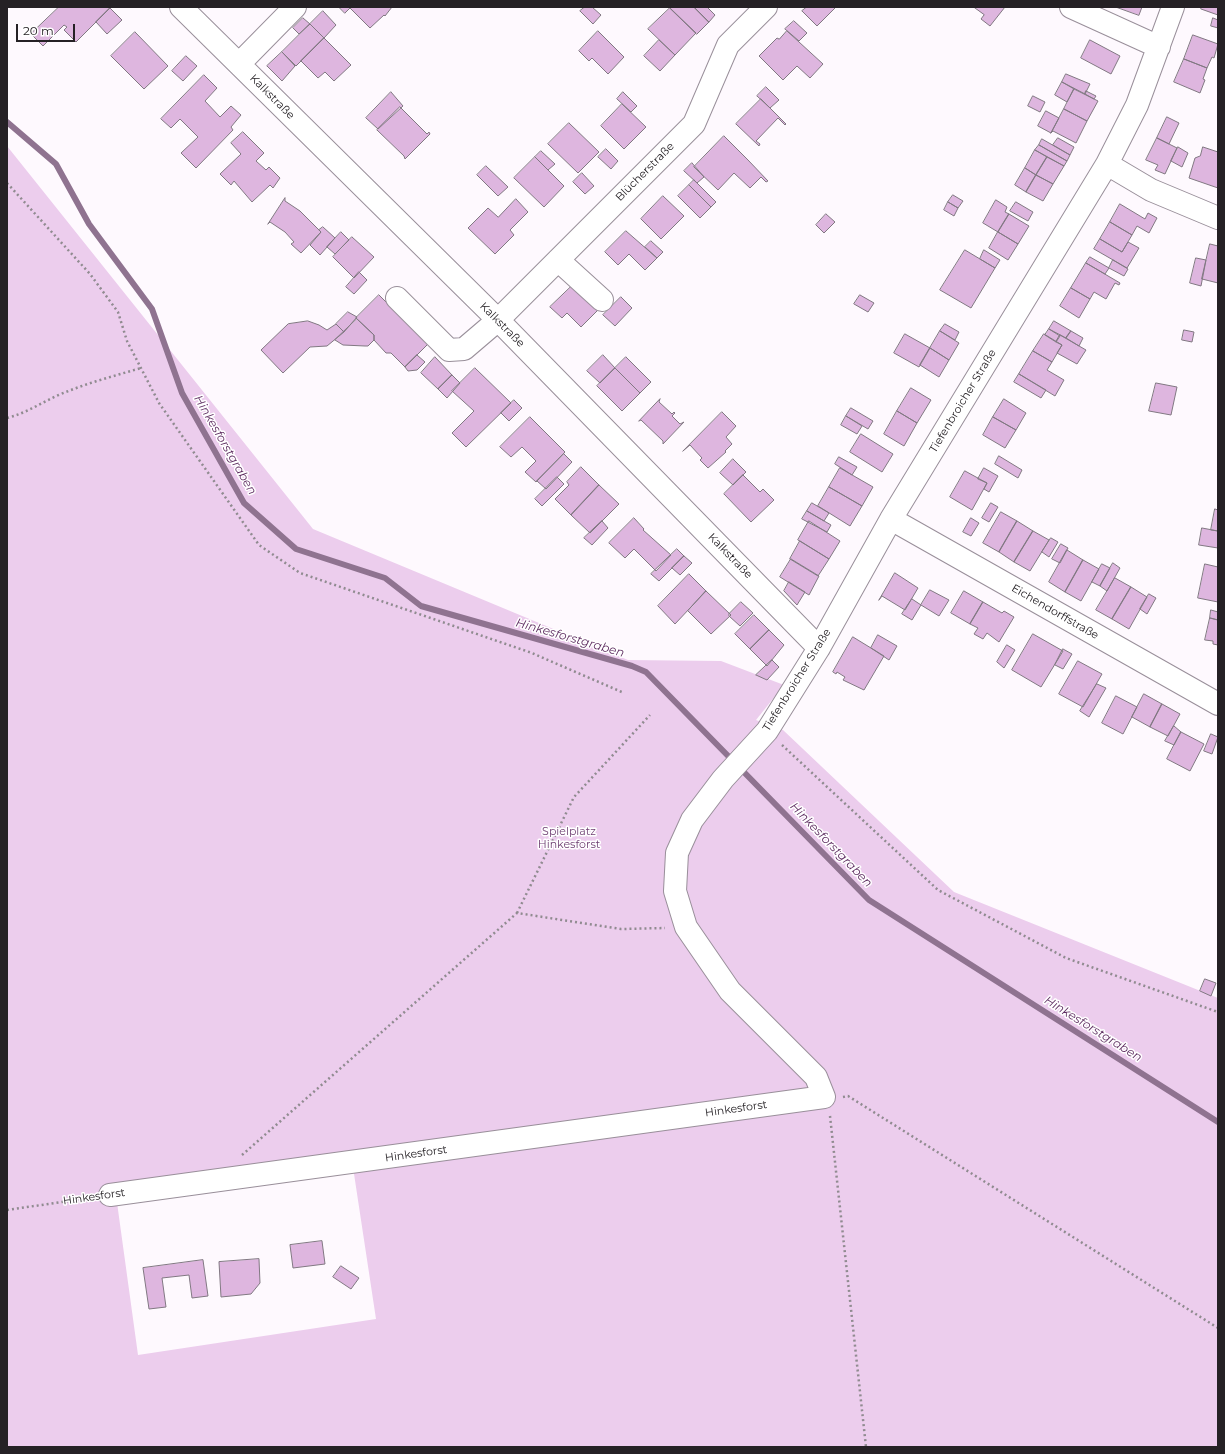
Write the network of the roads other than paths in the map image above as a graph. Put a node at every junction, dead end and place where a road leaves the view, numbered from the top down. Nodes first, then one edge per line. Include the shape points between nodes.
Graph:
1 (181, 7) edge
2 (295, 7) edge
3 (766, 7) edge
4 (1071, 7) edge
5 (1173, 7) edge
6 (1159, 47) junction
7 (238, 64) junction
8 (1107, 164) junction
9 (1218, 218) edge
10 (558, 260) junction
11 (397, 298) dead end
12 (602, 300) dead end
13 (498, 320) junction
14 (892, 519) junction
15 (819, 648) junction
16 (1218, 704) edge
17 (824, 1097) joint
18 (110, 1195) road end

1 - 7 street, Kalkstraße
2 - 7 street
3 - 10 street, Blücherstraße via 728,45 694,124
4 - 6 street
5 - 6 street, Tiefenbroicher Straße
6 - 8 street, Tiefenbroicher Straße via 1138,105
7 - 13 street, Kalkstraße
8 - 9 street via 1151,190
8 - 14 street, Tiefenbroicher Straße
10 - 12 street
10 - 13 street, Blücherstraße
11 - 13 street, Blücherstraße via 449,350 464,349
13 - 15 street, Kalkstraße
14 - 15 street, Tiefenbroicher Straße
14 - 16 street, Eichendorffstraße
15 - 17 street, Tiefenbroicher Straße via 767,731 722,779 692,820 677,854 675,891 686,927 730,991 816,1077
17 - 18 street, Hinkesforst

